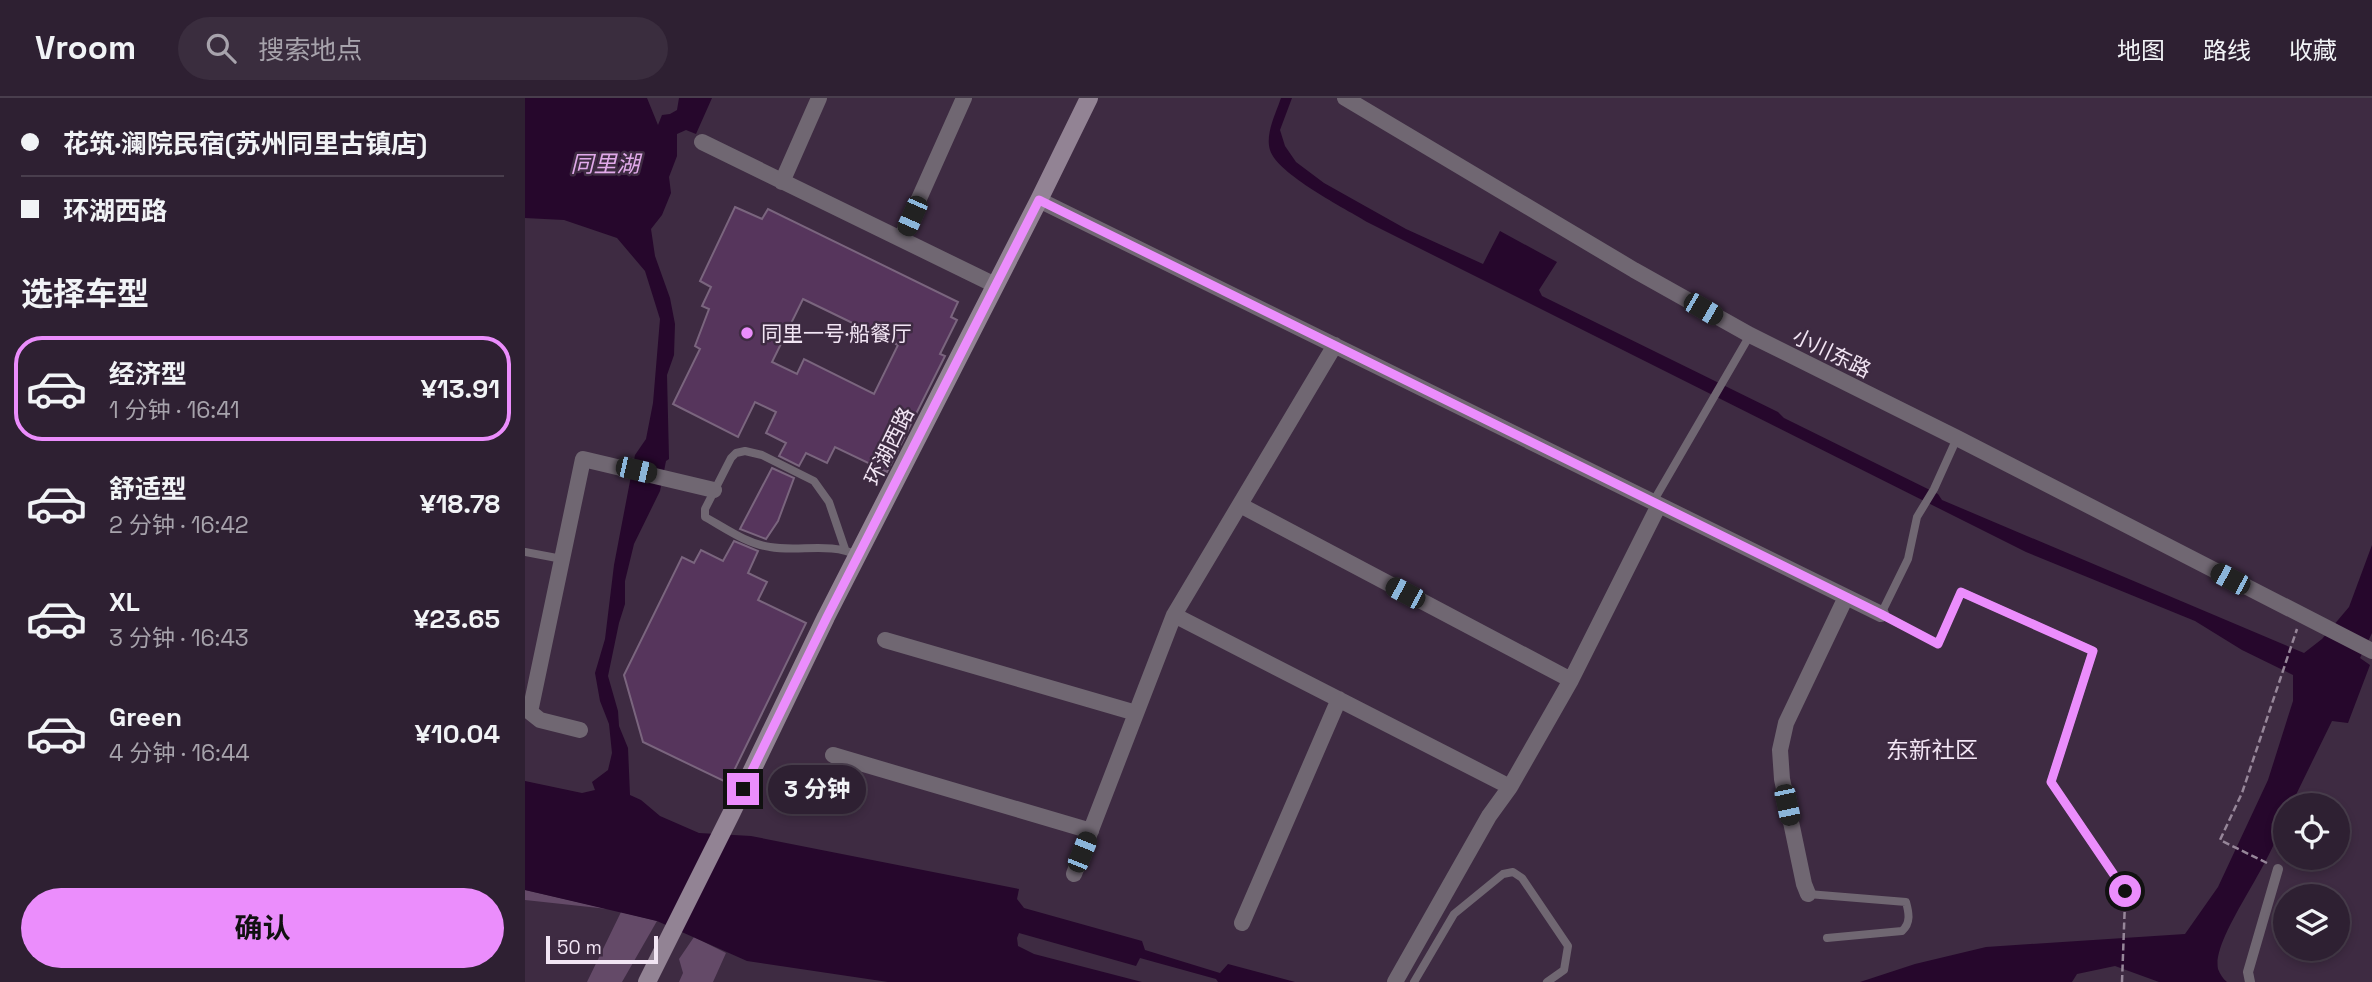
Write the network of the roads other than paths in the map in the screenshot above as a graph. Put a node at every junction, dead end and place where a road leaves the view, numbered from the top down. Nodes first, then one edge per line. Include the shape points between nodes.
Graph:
1 (819, 98) edge
2 (964, 98) edge
3 (1089, 98) edge
4 (1345, 98) edge
5 (702, 142) dead end
6 (782, 182) junction
7 (1039, 200) junction
8 (901, 239) junction
9 (995, 285) junction
10 (1750, 335) junction
11 (1335, 345) junction
12 (1957, 438) junction
13 (714, 490) junction
14 (1656, 504) junction
15 (1240, 505) junction
16 (525, 552) edge
17 (852, 553) junction
18 (562, 559) junction
19 (1846, 597) junction
20 (1881, 614) junction
21 (1174, 615) junction
22 (885, 640) dead end
23 (2371, 650) edge
24 (1571, 680) junction
25 (1339, 699) junction
26 (1136, 713) junction
27 (532, 720) edge
28 (580, 730) dead end
29 (833, 755) dead end
30 (1510, 787) junction
31 (1091, 831) junction
32 (2278, 870) edge
33 (1074, 874) dead end
34 (2125, 891) road end
35 (1808, 894) joint
36 (1439, 904) junction
37 (1454, 914) junction
38 (1242, 923) dead end
39 (1827, 938) dead end
40 (647, 982) edge
41 (1395, 982) edge
42 (1414, 982) edge
43 (1548, 982) edge
44 (2250, 982) edge

1 - 6 street
2 - 8 street
3 - 7 main road, 环湖西路
4 - 10 street, 小川东路
5 - 6 street
6 - 8 street
7 - 9 main road, 环湖西路
7 - 11 street
8 - 9 street
9 - 17 main road, 环湖西路
10 - 12 street, 小川东路
10 - 14 lane
11 - 14 street
11 - 15 street
12 - 20 lane via 1917,517 1908,559
12 - 23 street, 小川东路
13 - 17 lane via 705,517 756,545
13 - 17 lane via 736,453 762,455 814,481
13 - 18 street via 583,459
14 - 19 street
14 - 24 street
15 - 21 street
15 - 24 street
16 - 18 lane
17 - 40 main road, 环湖西路 via 808,654
18 - 27 street
19 - 20 street
19 - 35 street via 1786,723 1780,750 1782,779
20 - 34 lane via 1938,644 1961,592 2093,651 2051,782
21 - 25 street
21 - 26 street
22 - 26 street
24 - 30 street
25 - 30 street
25 - 38 street
26 - 31 street
27 - 28 street
29 - 31 street
30 - 36 street
31 - 33 street
32 - 44 street via 2248,972
35 - 39 lane via 1906,902 1909,914 1902,931
36 - 37 lane
36 - 41 street
37 - 42 lane
37 - 43 lane via 1503,874 1513,872 1522,878 1569,946 1564,970

